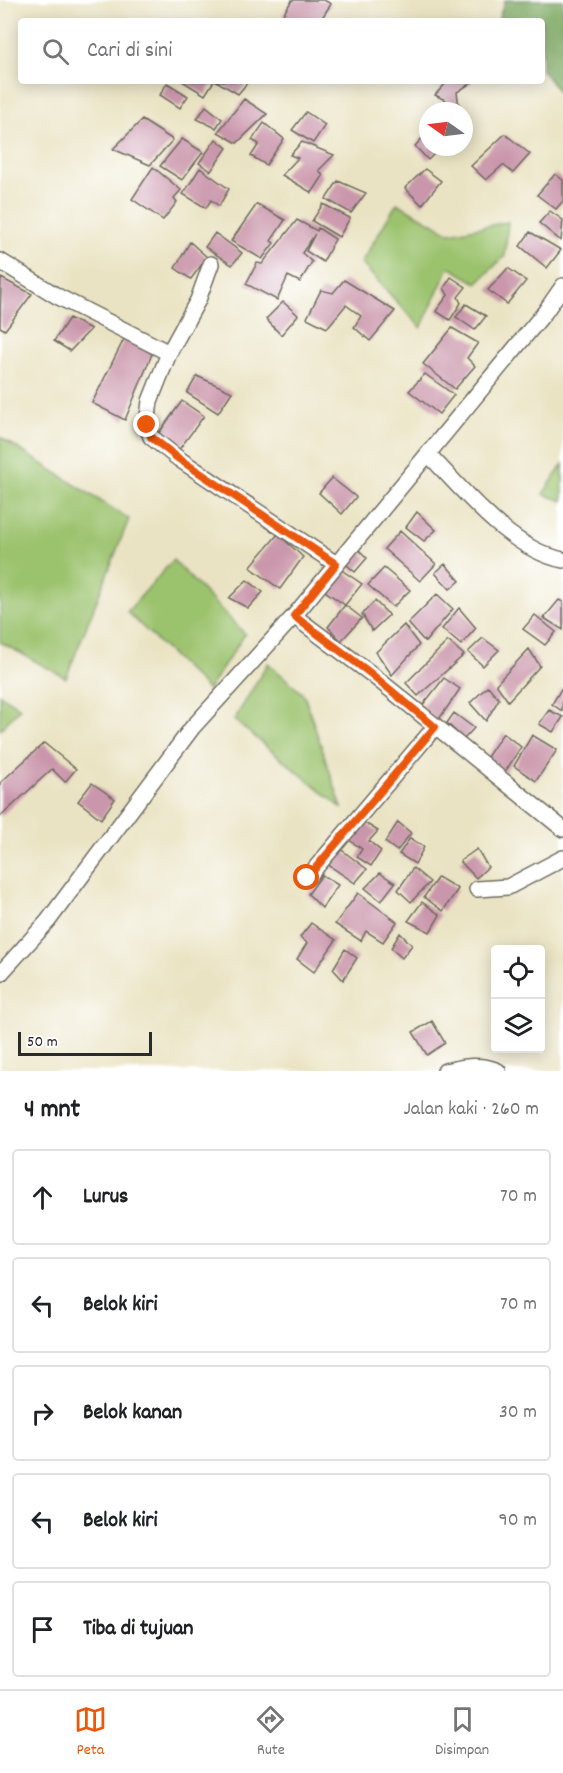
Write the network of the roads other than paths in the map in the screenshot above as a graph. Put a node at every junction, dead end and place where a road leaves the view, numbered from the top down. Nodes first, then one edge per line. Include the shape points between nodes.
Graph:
1 (0, 261) edge
2 (211, 264) dead end
3 (563, 286) edge
4 (169, 353) junction
5 (429, 455) junction
6 (563, 560) edge
7 (336, 564) junction
8 (294, 616) junction
9 (435, 727) junction
10 (563, 829) edge
11 (563, 858) edge
12 (307, 878) dead end
13 (477, 890) dead end
14 (0, 974) edge
15 (445, 1071) edge
16 (498, 1071) edge

1 - 4 street via 57,296
2 - 4 street via 198,300
3 - 5 street
4 - 7 street via 150,401 147,425 151,437
5 - 6 street via 525,546
5 - 7 street
7 - 8 street
8 - 9 street
8 - 14 street via 192,728 48,921
9 - 10 street
9 - 12 street
11 - 13 street via 508,887
15 - 16 street via 472,1065

